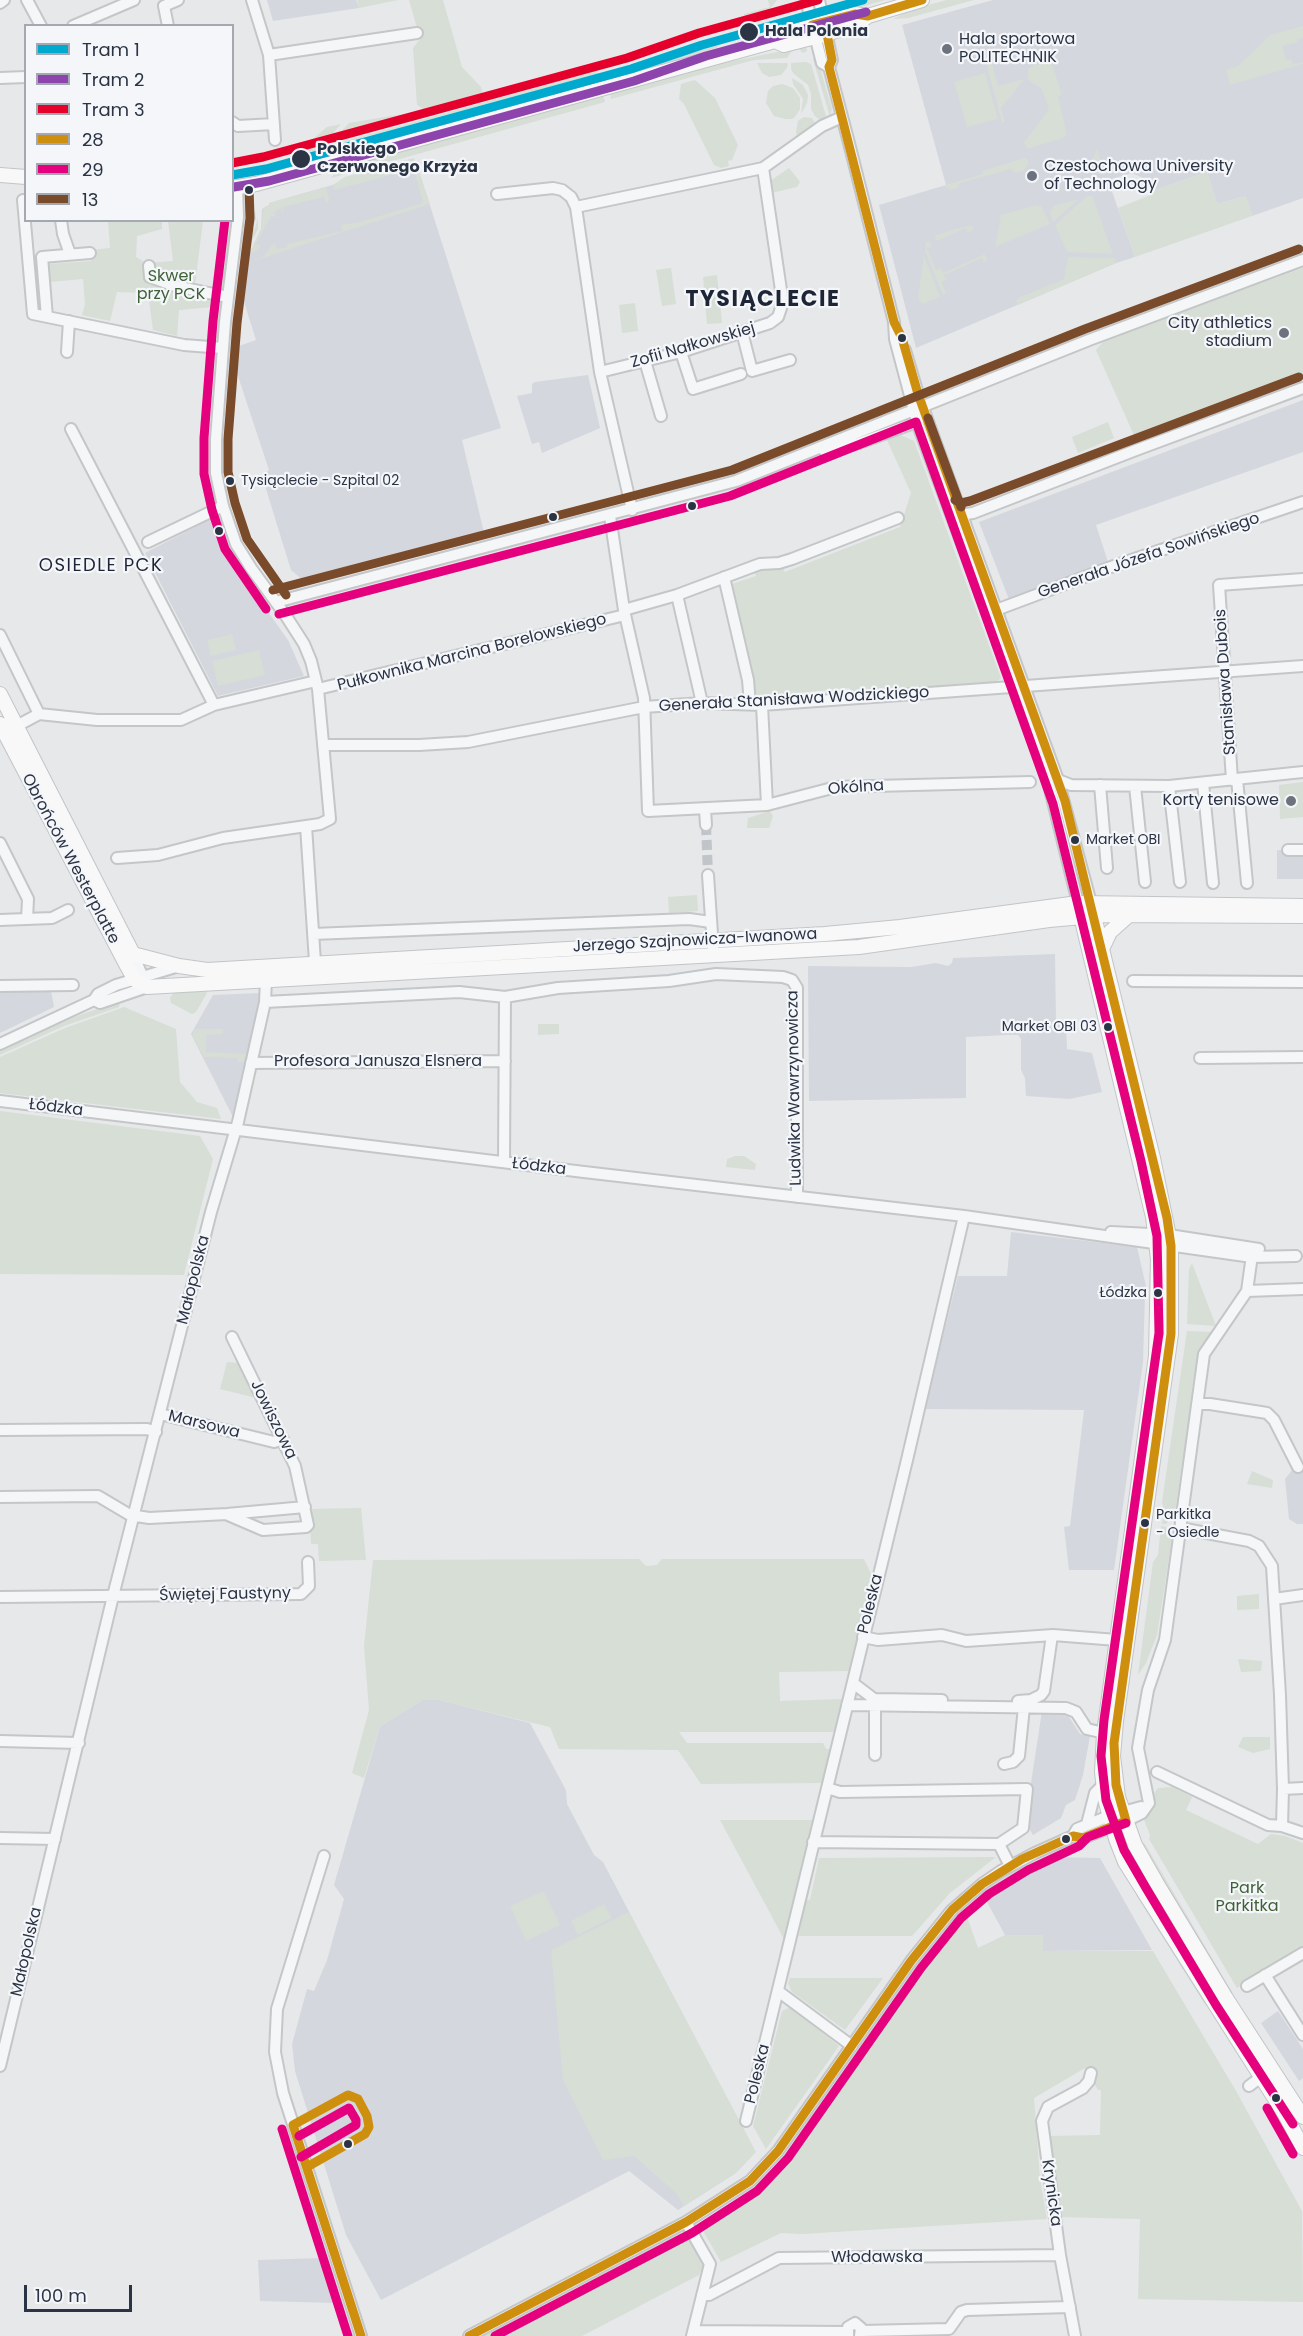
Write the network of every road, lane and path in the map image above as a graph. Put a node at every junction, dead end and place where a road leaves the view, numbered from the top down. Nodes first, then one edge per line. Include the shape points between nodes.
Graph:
1 (4, 0) edge
2 (27, 0) edge
3 (134, 0) edge
4 (178, 0) edge
5 (252, 0) edge
6 (806, 0) edge
7 (819, 0) edge
8 (922, 0) edge
9 (0, 3) edge
10 (40, 24) edge
11 (78, 24) edge
12 (168, 24) edge
13 (820, 29) junction
14 (417, 33) dead end
15 (269, 55) junction
16 (24, 77) edge
17 (0, 78) edge
18 (842, 117) junction
19 (234, 123) edge
20 (274, 124) junction
21 (275, 140) dead end
22 (763, 168) junction
23 (0, 175) edge
24 (24, 177) edge
25 (235, 188) edge
26 (497, 194) dead end
27 (23, 200) dead end
28 (576, 207) junction
29 (24, 211) edge
30 (25, 222) edge
31 (61, 222) edge
32 (90, 254) dead end
33 (70, 255) junction
34 (1303, 260) edge
35 (149, 266) dead end
36 (228, 297) junction
37 (47, 317) junction
38 (69, 321) junction
39 (742, 333) junction
40 (224, 348) junction
41 (67, 352) dead end
42 (681, 352) junction
43 (790, 360) dead end
44 (645, 361) junction
45 (600, 372) junction
46 (741, 374) dead end
47 (1303, 388) edge
48 (918, 408) junction
49 (661, 416) dead end
50 (917, 422) junction
51 (71, 429) dead end
52 (799, 457) junction
53 (1303, 502) edge
54 (223, 506) junction
55 (632, 510) junction
56 (950, 511) junction
57 (964, 515) junction
58 (610, 516) junction
59 (898, 518) dead end
60 (148, 542) dead end
61 (724, 577) junction
62 (1303, 579) edge
63 (677, 595) junction
64 (276, 602) junction
65 (996, 610) junction
66 (625, 613) junction
67 (0, 635) edge
68 (1303, 666) edge
69 (1225, 672) junction
70 (317, 685) junction
71 (1019, 686) junction
72 (0, 694) edge
73 (702, 703) junction
74 (750, 704) junction
75 (214, 705) junction
76 (762, 705) junction
77 (644, 707) junction
78 (39, 714) junction
79 (5, 729) edge
80 (323, 745) junction
81 (1045, 769) junction
82 (1303, 772) edge
83 (1234, 779) junction
84 (1030, 782) junction
85 (1203, 783) junction
86 (1054, 784) junction
87 (1071, 785) junction
88 (1100, 785) junction
89 (1135, 786) junction
90 (1169, 786) junction
91 (1063, 796) junction
92 (766, 805) junction
93 (705, 809) junction
94 (706, 825) tunnel mouth
95 (306, 826) junction
96 (0, 843) edge
97 (1288, 850) dead end
98 (1303, 850) edge
99 (117, 858) dead end
100 (1107, 868) dead end
101 (708, 875) tunnel mouth
102 (1145, 882) dead end
103 (1180, 882) dead end
104 (1213, 883) dead end
105 (1247, 883) dead end
106 (1303, 906) edge
107 (68, 910) dead end
108 (1086, 910) junction
109 (1128, 916) junction
110 (1303, 916) edge
111 (27, 919) junction
112 (0, 920) edge
113 (711, 922) junction
114 (313, 934) junction
115 (713, 947) junction
116 (1102, 949) junction
117 (133, 954) junction
118 (315, 962) junction
119 (179, 966) junction
120 (266, 979) junction
121 (792, 980) joint
122 (142, 981) junction
123 (1133, 981) dead end
124 (1303, 982) edge
125 (73, 985) dead end
126 (0, 986) edge
127 (505, 997) junction
128 (266, 1002) junction
129 (0, 1044) edge
130 (1303, 1057) edge
131 (1200, 1058) dead end
132 (505, 1061) junction
133 (250, 1063) junction
134 (0, 1101) edge
135 (236, 1129) junction
136 (504, 1162) junction
137 (797, 1197) junction
138 (964, 1216) junction
139 (1163, 1240) junction
140 (1253, 1252) junction
141 (1300, 1257) edge
142 (1303, 1289) edge
143 (1247, 1291) junction
144 (232, 1337) dead end
145 (1197, 1404) junction
146 (160, 1414) junction
147 (0, 1430) edge
148 (156, 1432) junction
149 (283, 1439) junction
150 (1298, 1467) dead end
151 (0, 1497) edge
152 (305, 1507) junction
153 (227, 1514) junction
154 (135, 1517) junction
155 (1180, 1528) junction
156 (308, 1562) dead end
157 (1303, 1594) edge
158 (113, 1596) junction
159 (0, 1597) edge
160 (1275, 1599) junction
161 (1052, 1635) junction
162 (863, 1637) junction
163 (1117, 1640) junction
164 (853, 1683) junction
165 (847, 1705) junction
166 (875, 1707) junction
167 (1024, 1707) junction
168 (1104, 1733) junction
169 (0, 1741) edge
170 (79, 1743) junction
171 (875, 1755) dead end
172 (1005, 1764) dead end
173 (1157, 1772) dead end
174 (1103, 1785) junction
175 (827, 1788) junction
176 (1303, 1788) edge
177 (1283, 1789) junction
178 (1117, 1819) junction
179 (1087, 1824) junction
180 (1282, 1826) junction
181 (1303, 1833) edge
182 (1073, 1836) junction
183 (0, 1838) edge
184 (55, 1839) junction
185 (813, 1842) junction
186 (999, 1844) junction
187 (324, 1856) dead end
188 (1010, 1866) junction
189 (1303, 1953) edge
190 (1265, 1975) junction
191 (1247, 1986) dead end
192 (778, 1991) junction
193 (1303, 2035) edge
194 (852, 2046) junction
195 (0, 2066) edge
196 (1090, 2073) dead end
197 (1261, 2077) junction
198 (1249, 2086) dead end
199 (1303, 2117) edge
200 (746, 2121) dead end
201 (1303, 2148) edge
202 (686, 2222) junction
203 (1060, 2255) junction
204 (702, 2295) junction
205 (1070, 2307) junction
206 (693, 2333) edge
207 (861, 2333) edge
208 (847, 2334) edge
209 (361, 2336) edge
210 (469, 2336) edge
211 (1075, 2336) edge

1 - 9 street
2 - 10 street
3 - 11 street
4 - 12 street via 164,6
5 - 15 street
6 - 13 street
7 - 13 street
8 - 13 main road via 868,16 859,23
13 - 18 street via 822,63 829,67
13 - 25 main road via 784,45 775,41
14 - 15 street
15 - 20 street
16 - 17 street
18 - 22 street via 822,126
18 - 48 street
19 - 20 street
20 - 21 street
22 - 28 street
22 - 39 street, Zofii Nałkowskiej via 782,301 778,317
23 - 24 main road
25 - 36 street via 238,217
26 - 28 street via 553,188 571,197
27 - 29 street
28 - 45 street
30 - 37 street via 33,314
31 - 33 street
32 - 33 street
33 - 37 street via 42,257
34 - 48 street
35 - 36 street via 150,277
36 - 40 street
37 - 38 street
38 - 40 street via 184,345
38 - 41 street
39 - 42 street, Zofii Nałkowskiej
39 - 43 street via 752,371
40 - 54 street via 216,439 216,473
42 - 44 street, Zofii Nałkowskiej
42 - 46 street via 693,389
44 - 45 street, Zofii Nałkowskiej
44 - 49 street
45 - 55 street
47 - 57 street
48 - 50 street via 921,416
48 - 52 street
48 - 57 street
50 - 52 street via 859,443
50 - 56 street
51 - 75 street
52 - 55 street via 736,481
53 - 65 street, Generała Józefa Sowińskiego
54 - 60 street
54 - 64 street via 236,544
55 - 58 street
56 - 57 street
56 - 71 street
57 - 65 street
58 - 64 street
58 - 66 street
59 - 61 street, Pułkownika Marcina Borelowskiego via 792,559 760,564
61 - 63 street, Pułkownika Marcina Borelowskiego
61 - 74 street
62 - 69 street, Stanisława Dubois via 1219,585
63 - 66 street, Pułkownika Marcina Borelowskiego
63 - 73 street
64 - 70 street via 304,644
65 - 71 street
66 - 70 street, Pułkownika Marcina Borelowskiego
66 - 77 street
67 - 78 street
68 - 69 street, Generała Stanisława Wodzickiego
69 - 71 street, Generała Stanisława Wodzickiego
69 - 83 street, Stanisława Dubois
70 - 75 street
70 - 80 street
71 - 76 street, Generała Stanisława Wodzickiego
71 - 81 street
71 - 86 street
72 - 79 main road, Obrońców Westerplatte
73 - 74 street, Generała Stanisława Wodzickiego
73 - 77 street, Generała Stanisława Wodzickiego
74 - 76 street, Generała Stanisława Wodzickiego
75 - 78 street via 181,720 96,720
76 - 92 street
77 - 80 street, Generała Stanisława Wodzickiego via 468,742
77 - 93 street, Okólna via 648,811
78 - 79 street
79 - 117 main road, Obrońców Westerplatte
79 - 122 main road, Obrońców Westerplatte via 53,829
80 - 95 street via 330,819
81 - 84 street
81 - 86 street
82 - 83 street, Okólna
83 - 85 street, Okólna
83 - 105 street, Stanisława Dubois
84 - 86 street, Okólna
84 - 92 street, Okólna via 836,787
85 - 90 street, Okólna
85 - 104 street
86 - 87 street, Okólna
86 - 91 street
86 - 108 street
87 - 88 street, Okólna
87 - 91 street
88 - 89 street, Okólna
88 - 100 street
89 - 90 street, Okólna
89 - 102 street
90 - 103 street
91 - 108 street
92 - 93 street, Okólna
93 - 94 street
95 - 99 street via 223,838 158,855
95 - 114 street
96 - 111 street via 28,899
97 - 98 street
101 - 113 street
106 - 108 main road, Jerzego Szajnowicza-Iwanowa
107 - 111 street via 52,918
108 - 109 main road, Jerzego Szajnowicza-Iwanowa
108 - 115 main road, Jerzego Szajnowicza-Iwanowa via 859,947
108 - 116 main road
108 - 139 main road
109 - 110 main road, Jerzego Szajnowicza-Iwanowa
109 - 116 main road via 1110,932
111 - 112 street
113 - 114 street via 689,919
113 - 115 street
114 - 118 street
115 - 118 main road, Jerzego Szajnowicza-Iwanowa
115 - 120 main road, Jerzego Szajnowicza-Iwanowa
116 - 139 main road via 1153,1158
117 - 119 main road, Obrońców Westerplatte
117 - 122 street, Obrońców Westerplatte
118 - 119 main road, Jerzego Szajnowicza-Iwanowa via 207,970
119 - 122 street, Jerzego Szajnowicza-Iwanowa
120 - 122 main road, Jerzego Szajnowicza-Iwanowa via 175,984
120 - 128 street, Małopolska
121 - 127 street, Jerzego Szajnowicza-Iwanowa via 716,974 558,988
121 - 137 street, Ludwika Wawrzynowicza via 797,988
122 - 129 street, Jerzego Szajnowicza-Iwanowa via 116,985 94,1000
123 - 124 street
125 - 126 street
127 - 128 street, Jerzego Szajnowicza-Iwanowa via 459,992
127 - 132 street, Profesora Janusza Elsnera
128 - 133 street, Małopolska
130 - 131 street
132 - 133 street, Profesora Janusza Elsnera
132 - 136 street, Profesora Janusza Elsnera
133 - 135 street, Małopolska
134 - 135 street, Łódzka
135 - 136 street, Łódzka
135 - 146 street, Małopolska via 210,1212
136 - 137 street, Łódzka
137 - 138 street, Łódzka
138 - 139 street, Łódzka
138 - 162 street, Poleska
139 - 140 street, Łódzka
139 - 163 main road via 1156,1356
139 - 178 main road via 1171,1334 1115,1732
140 - 141 street, Łódzka
140 - 143 street
142 - 143 street
143 - 145 street via 1204,1354
144 - 149 street, Jowiszowa
145 - 150 street via 1268,1413
145 - 155 street
146 - 148 street, Małopolska
146 - 149 street, Marsowa via 274,1442
147 - 148 street
148 - 154 street, Małopolska
149 - 152 street, Jowiszowa via 295,1466
151 - 154 street via 102,1497
152 - 153 street
152 - 153 street via 306,1527 263,1530
153 - 154 street
154 - 158 street, Małopolska
155 - 160 street via 1259,1546 1272,1566
155 - 178 street via 1165,1640 1148,1690 1138,1748 1149,1803 1144,1810 1141,1807
156 - 158 street, Świętej Faustyny via 309,1586 301,1594
157 - 160 street
158 - 159 street
158 - 170 street, Małopolska
160 - 177 street
161 - 162 street via 966,1641 942,1635 878,1640
161 - 163 street
161 - 164 street via 1044,1691 1031,1700 874,1699
162 - 164 street, Poleska
163 - 168 main road
164 - 165 street, Poleska
165 - 166 street
165 - 175 street, Poleska
166 - 167 street
166 - 171 street
167 - 168 street via 1070,1709 1087,1729
167 - 172 street via 1018,1756
168 - 174 main road
169 - 170 street
170 - 184 street, Małopolska
173 - 180 street via 1268,1825
174 - 178 main road
174 - 179 street via 1095,1793
175 - 185 street, Poleska
175 - 186 street via 840,1792 1027,1789 1023,1828
176 - 177 street
177 - 180 street
178 - 179 street
178 - 182 street via 1083,1838
178 - 197 main road via 1125,1862
178 - 199 main road
179 - 182 street
180 - 181 street
182 - 188 street
183 - 184 street
184 - 195 street, Małopolska
185 - 186 street
185 - 192 street, Poleska
186 - 188 street
187 - 209 street via 277,2009 275,2052 283,2093
188 - 194 street via 982,1884 930,1935
189 - 190 street
190 - 191 street
190 - 193 street
192 - 194 street
192 - 200 street, Poleska
194 - 202 street via 768,2162 727,2198
196 - 203 street, Krynicka via 1083,2088 1048,2107 1042,2121
197 - 198 street
197 - 201 main road
202 - 204 street via 710,2264
202 - 210 street
203 - 204 street, Włodawska via 779,2258 709,2295
203 - 205 street, Krynicka
204 - 206 street
205 - 207 street via 967,2310 961,2312 949,2330
205 - 211 street, Krynicka
206 - 208 street
207 - 208 street via 858,2324 852,2324

